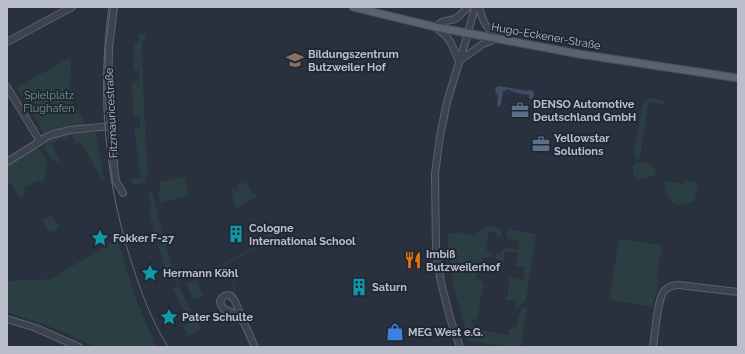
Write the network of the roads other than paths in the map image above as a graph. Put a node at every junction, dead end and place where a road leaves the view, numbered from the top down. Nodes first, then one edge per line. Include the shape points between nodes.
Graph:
1 (72, 7) edge
2 (114, 7) edge
3 (353, 7) edge
4 (468, 7) edge
5 (475, 7) edge
6 (479, 7) edge
7 (434, 27) junction
8 (468, 33) junction
9 (497, 38) junction
10 (8, 43) edge
11 (459, 61) junction
12 (738, 78) edge
13 (7, 87) edge
14 (111, 126) junction
15 (39, 142) junction
16 (7, 162) edge
17 (123, 193) dead end
18 (738, 292) edge
19 (7, 319) edge
20 (244, 323) junction
21 (79, 347) edge
22 (255, 347) edge
23 (460, 347) edge
24 (653, 347) edge

1 - 10 street
2 - 14 street, Fitzmauricestraße via 108,73
3 - 7 main road, Hugo-Eckener-Straße
4 - 7 street via 455,19
5 - 8 street
6 - 9 street via 485,25
7 - 8 main road, Hugo-Eckener-Straße
7 - 11 street via 451,42
8 - 9 main road, Hugo-Eckener-Straße
8 - 11 street
9 - 11 street via 483,44
9 - 12 main road, Hugo-Eckener-Straße via 598,57
11 - 23 street via 440,136 435,174 435,216 440,282
13 - 15 street
14 - 15 street via 62,132
14 - 17 street, Fitzmauricestraße via 116,181
15 - 16 street
18 - 24 street via 679,284 668,288 660,302
19 - 21 street via 36,328
20 - 20 street via 221,305 224,296 231,296 235,301
20 - 22 street

